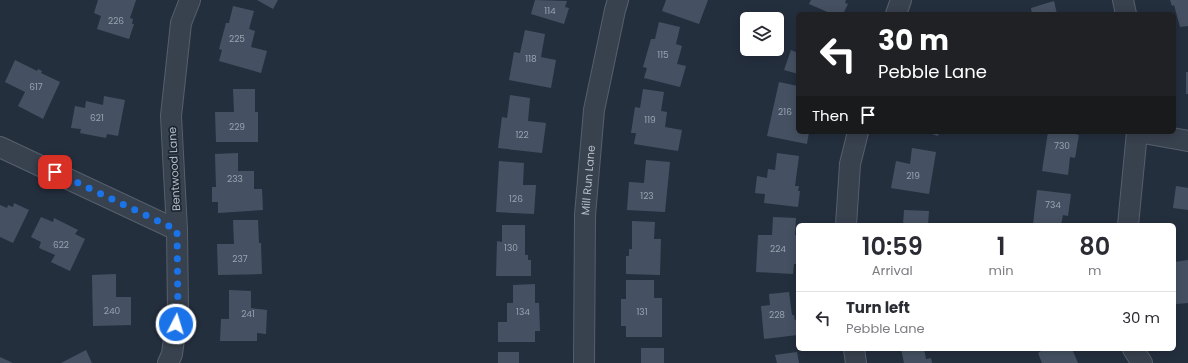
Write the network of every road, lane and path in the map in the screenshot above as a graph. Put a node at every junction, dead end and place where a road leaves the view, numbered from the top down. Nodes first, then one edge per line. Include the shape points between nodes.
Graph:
1 (190, 0) edge
2 (618, 0) edge
3 (901, 0) edge
4 (1123, 0) edge
5 (897, 12) edge
6 (1126, 12) edge
7 (858, 134) edge
8 (1137, 134) edge
9 (1148, 134) edge
10 (1188, 141) edge
11 (0, 146) edge
12 (846, 223) edge
13 (1128, 223) edge
14 (177, 230) junction
15 (854, 351) edge
16 (1134, 351) edge
17 (168, 363) edge
18 (584, 363) edge
19 (856, 363) edge
20 (1142, 363) edge

1 - 14 street, Bentwood Lane via 181,24 171,116
2 - 18 street, Mill Run Lane via 594,110 585,215
3 - 5 street
4 - 6 street
7 - 12 street via 850,164
8 - 13 street
9 - 10 street
11 - 14 street
14 - 17 street, Bentwood Lane via 178,309 172,354
15 - 19 street
16 - 20 street

